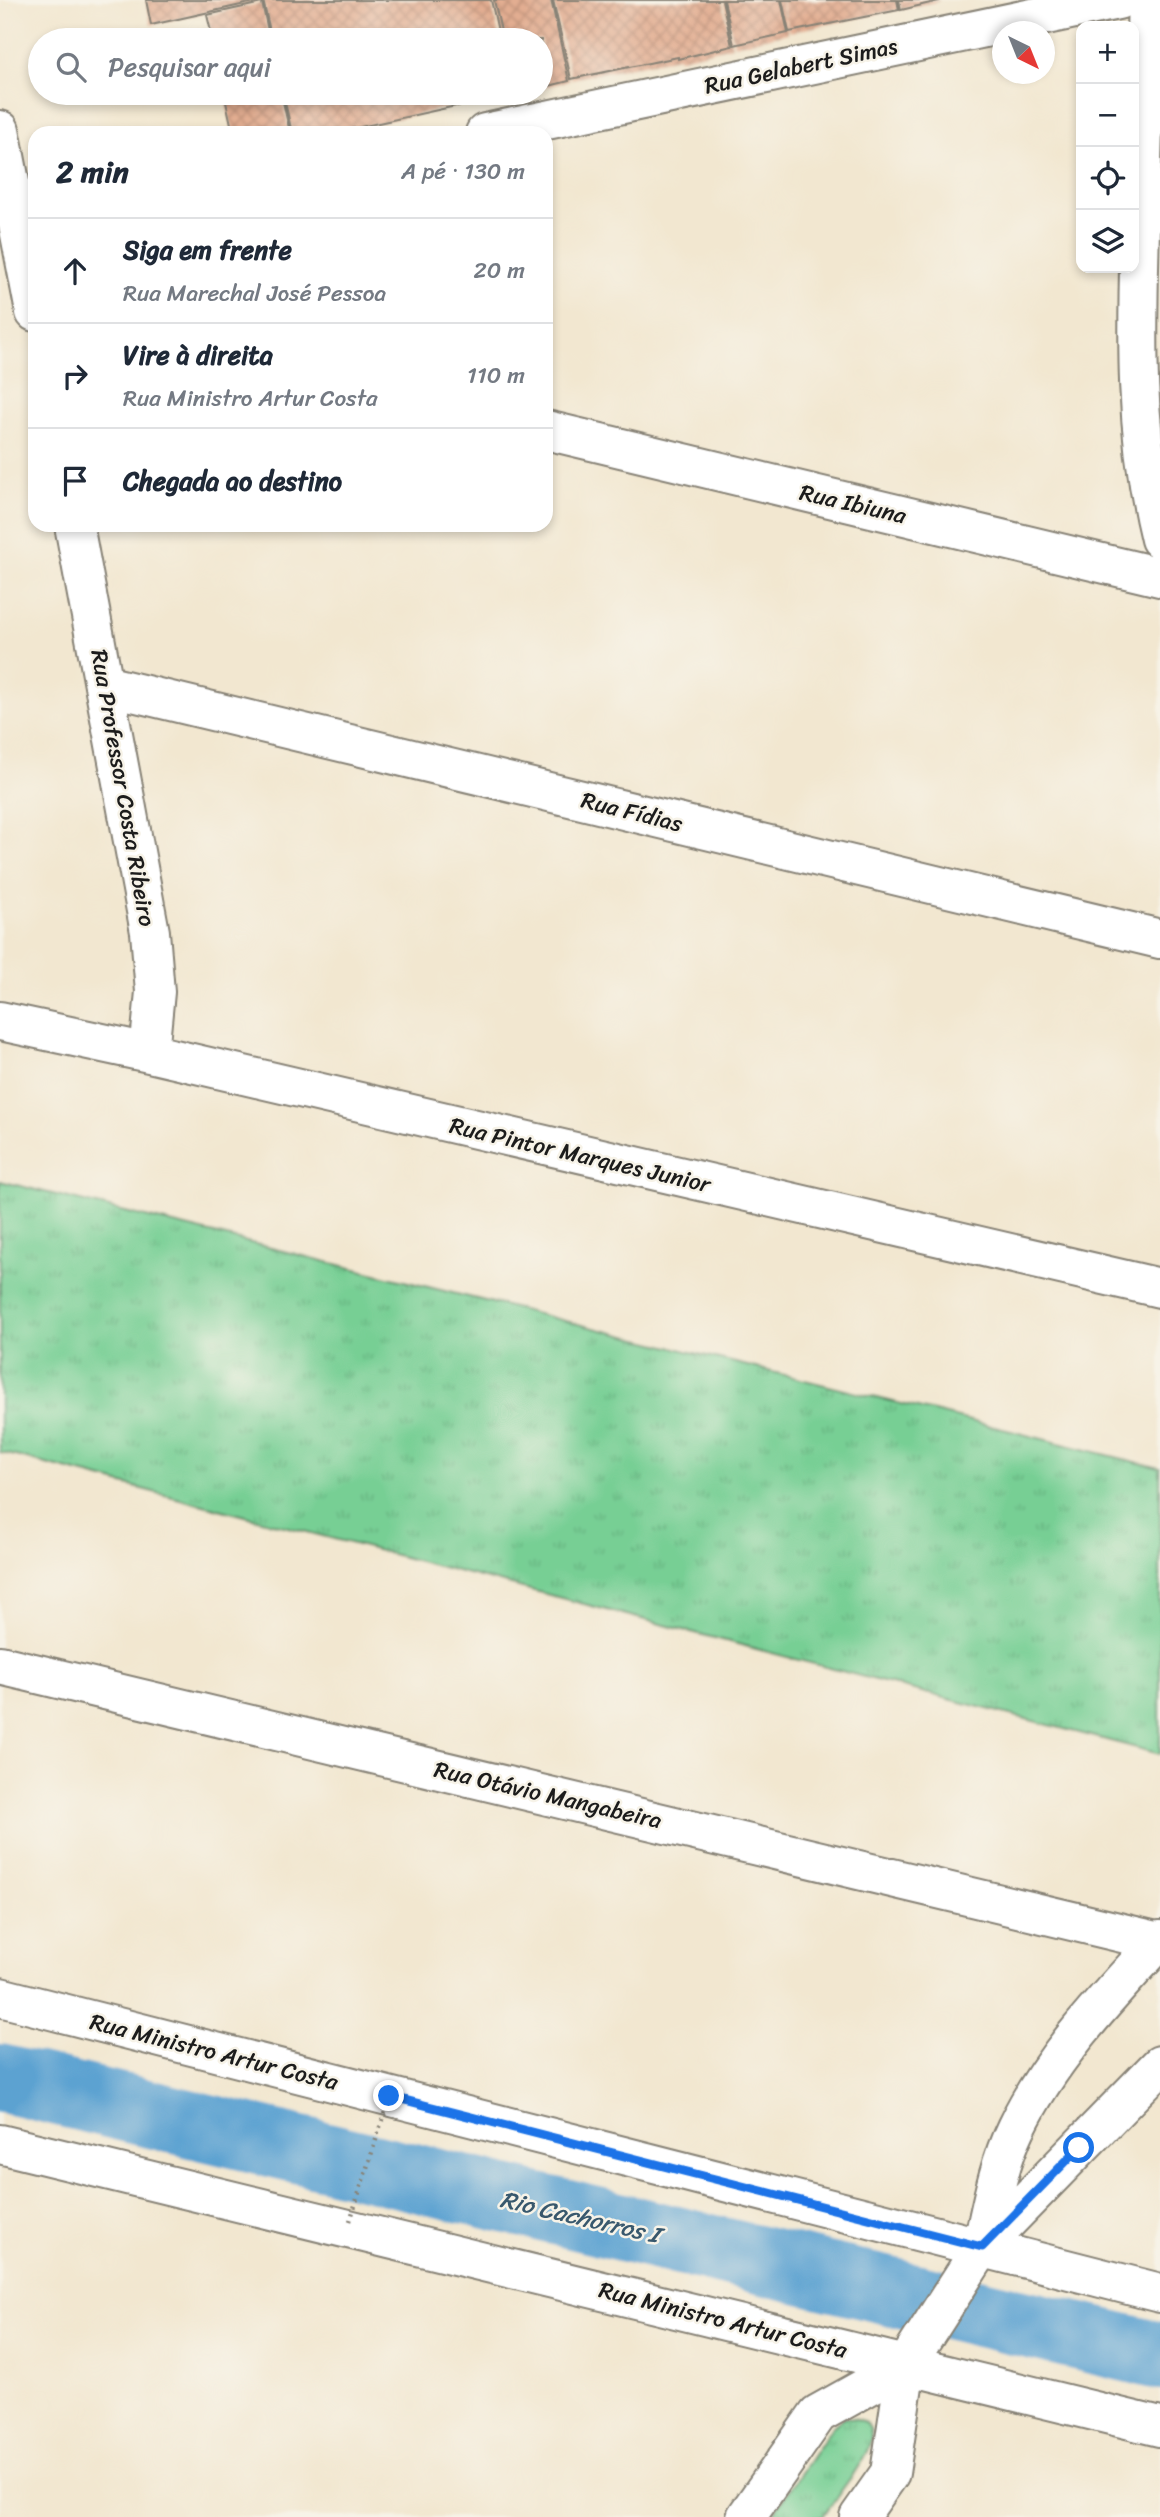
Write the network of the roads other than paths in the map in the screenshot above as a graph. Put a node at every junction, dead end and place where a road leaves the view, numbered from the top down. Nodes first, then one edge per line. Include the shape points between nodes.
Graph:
1 (1118, 0) edge
2 (1147, 0) edge
3 (518, 126) edge
4 (0, 130) edge
5 (23, 240) edge
6 (28, 270) edge
7 (553, 432) edge
8 (75, 532) edge
9 (1160, 539) edge
10 (1160, 577) edge
11 (104, 685) junction
12 (1160, 939) edge
13 (0, 1021) edge
14 (149, 1053) junction
15 (1160, 1288) edge
16 (0, 1665) edge
17 (1096, 1926) junction
18 (1160, 1941) edge
19 (1119, 1985) junction
20 (0, 1997) edge
21 (1160, 2065) edge
22 (0, 2144) edge
23 (982, 2247) junction
24 (1160, 2293) edge
25 (916, 2350) junction
26 (1160, 2427) edge
27 (746, 2517) edge
28 (859, 2517) edge

1 - 3 street, Rua Gelabert Simas
2 - 9 street via 1137,346 1140,425
4 - 5 street
5 - 6 street
7 - 10 street, Rua Ibiuna
8 - 11 street, Rua Professor Costa Ribeiro
11 - 12 street, Rua Fídias
11 - 14 street, Rua Professor Costa Ribeiro via 150,932 155,992
13 - 14 street, Rua Pintor Marques Junior
14 - 15 street, Rua Pintor Marques Junior
16 - 17 street, Rua Otávio Mangabeira
17 - 18 street, Rua Otávio Mangabeira
17 - 19 street
18 - 19 street
19 - 23 street via 1063,2054 1016,2128 1001,2164
20 - 23 street, Rua Ministro Artur Costa
21 - 23 street
22 - 25 street, Rua Ministro Artur Costa
23 - 24 street, Rua Ministro Artur Costa
23 - 25 street
25 - 26 street, Rua Ministro Artur Costa
25 - 27 street via 818,2414
25 - 28 street via 890,2473

